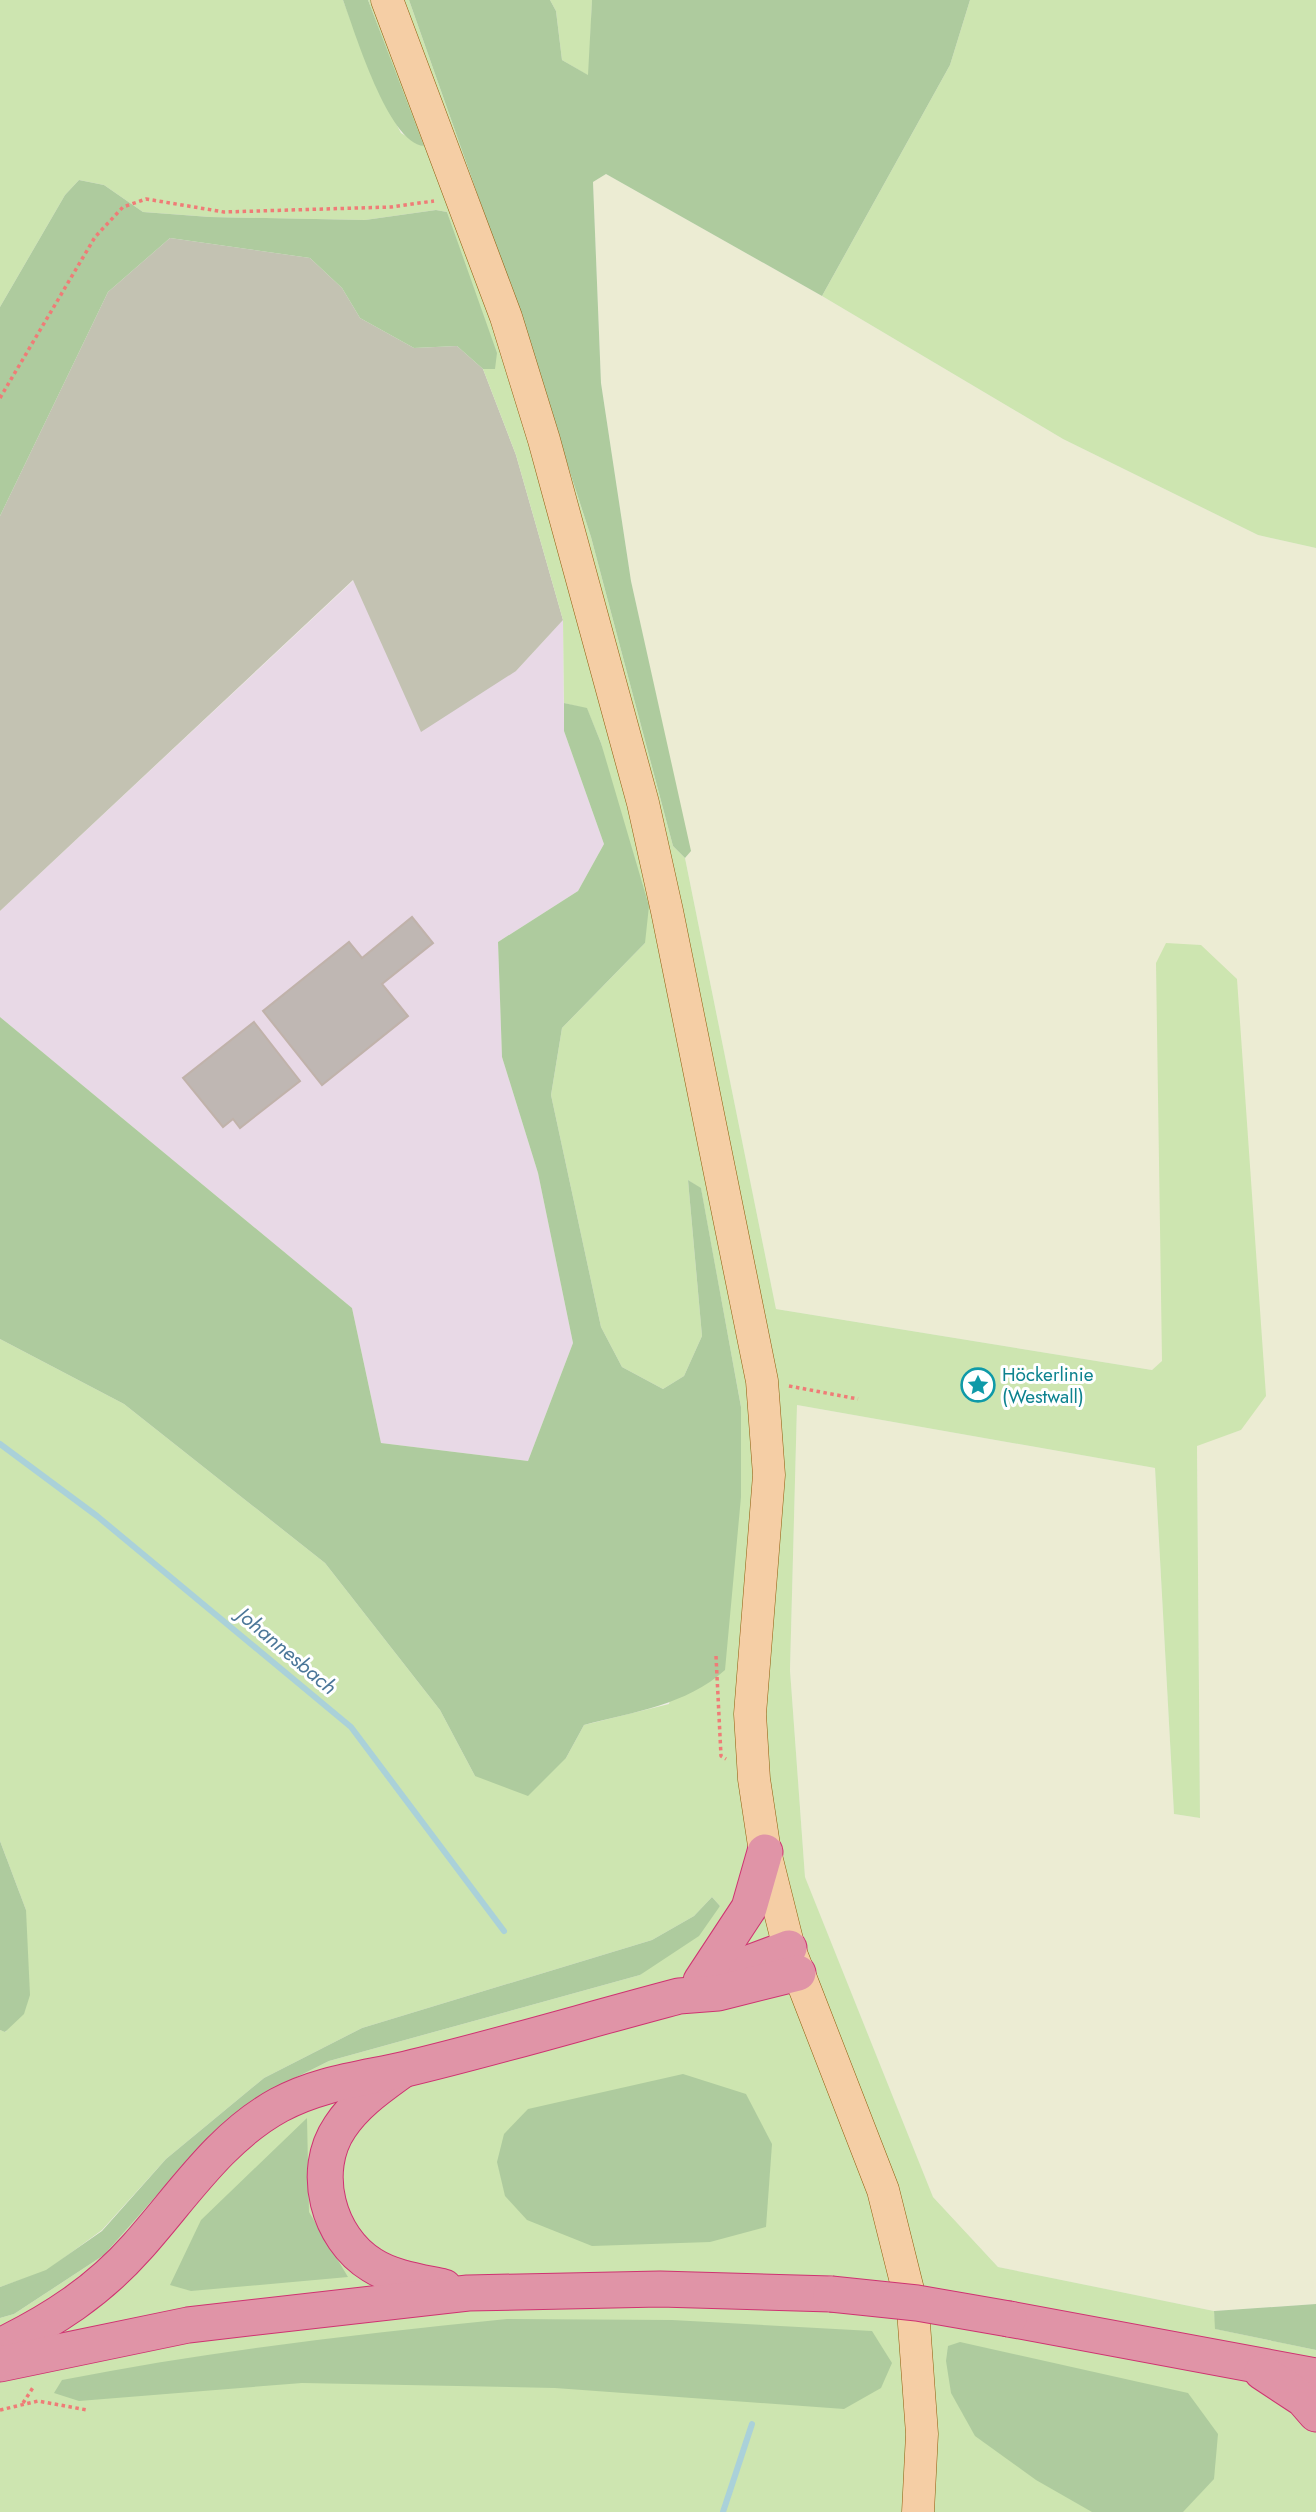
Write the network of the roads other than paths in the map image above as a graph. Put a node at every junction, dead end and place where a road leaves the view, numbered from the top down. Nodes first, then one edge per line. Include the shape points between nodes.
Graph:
1 (387, 0) edge
2 (765, 1852) junction
3 (793, 1960) junction
4 (690, 1988) junction
5 (404, 2069) junction
6 (468, 2293) junction
7 (0, 2346) edge
8 (1247, 2362) junction
9 (0, 2364) edge
10 (1316, 2376) edge
11 (1316, 2414) edge
12 (918, 2512) edge

1 - 2 main road via 506,317 544,440 643,803 752,1317 769,1475 750,1714
2 - 3 main road
2 - 4 highway via 749,1908
3 - 4 highway
3 - 12 main road via 883,2190 913,2310 922,2434
4 - 5 highway
5 - 6 highway via 353,2109 338,2129 328,2154 325,2181 329,2206 337,2229 352,2250 373,2267
5 - 7 highway via 340,2080 279,2105 227,2144 103,2281 66,2311
6 - 8 highway, bridge via 660,2289 831,2294 917,2303
6 - 9 highway via 188,2325
8 - 10 highway
8 - 11 highway via 1303,2399

